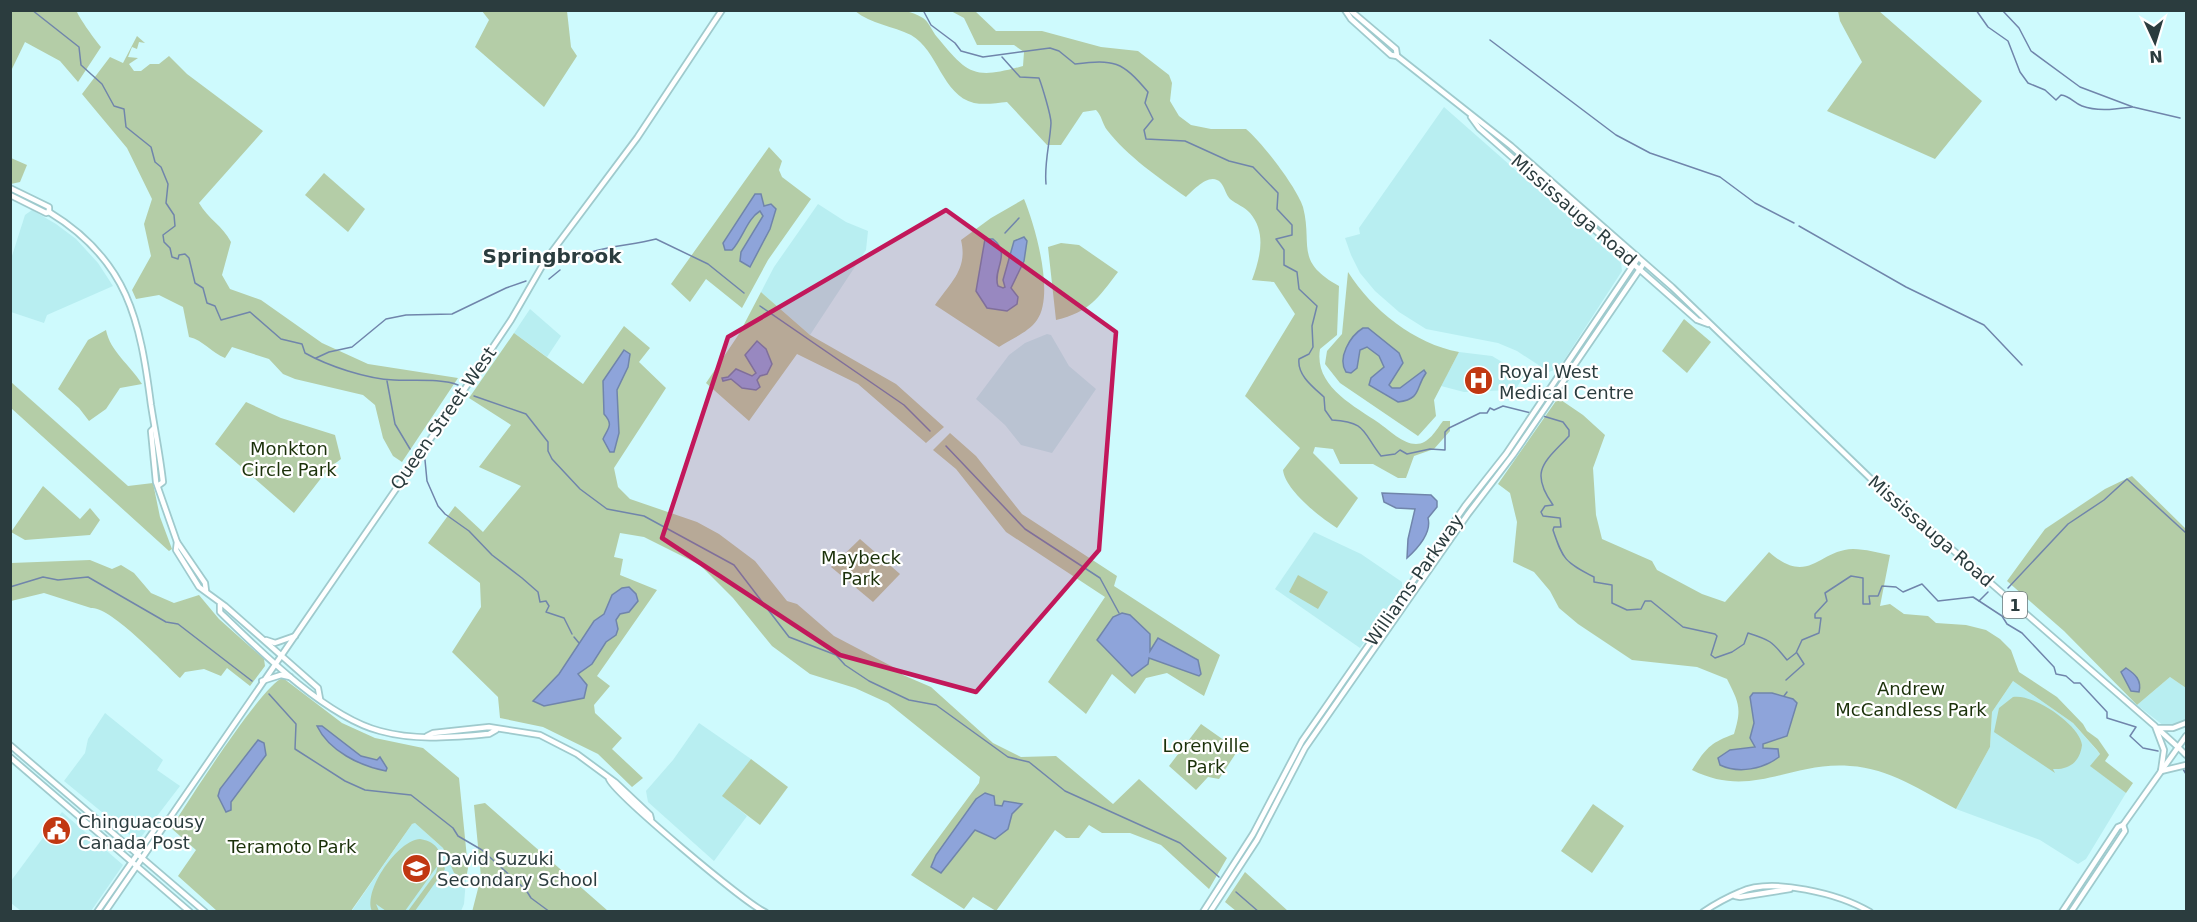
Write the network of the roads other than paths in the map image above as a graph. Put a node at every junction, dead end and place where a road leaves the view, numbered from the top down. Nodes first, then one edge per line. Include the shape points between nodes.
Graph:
1 (722, 10) edge
2 (1345, 10) edge
3 (1350, 10) edge
4 (1397, 56) junction
5 (1469, 115) junction
6 (10, 188) edge
7 (10, 195) edge
8 (49, 212) junction
9 (1638, 258) junction
10 (1644, 262) junction
11 (1634, 263) junction
12 (1639, 268) junction
13 (1708, 324) junction
14 (220, 604) junction
15 (260, 636) junction
16 (295, 636) junction
17 (281, 655) junction
18 (276, 662) junction
19 (296, 680) junction
20 (262, 681) junction
21 (320, 699) junction
22 (2187, 723) edge
23 (2156, 727) junction
24 (2187, 736) edge
25 (10, 745) edge
26 (2178, 748) junction
27 (2187, 755) edge
28 (10, 757) edge
29 (2187, 765) edge
30 (2161, 771) junction
31 (162, 825) junction
32 (2122, 825) junction
33 (138, 853) junction
34 (143, 857) junction
35 (132, 861) junction
36 (137, 866) junction
37 (97, 912) edge
38 (105, 912) edge
39 (190, 912) edge
40 (205, 912) edge
41 (765, 912) edge
42 (1203, 912) edge
43 (1210, 912) edge
44 (1703, 912) edge
45 (1870, 912) edge
46 (2062, 912) edge
47 (2071, 912) edge

1 - 16 main road, Queen Street West via 637,138 534,279 511,320
2 - 4 main road, Mississauga Road / 1 via 1350,19
3 - 4 main road, Mississauga Road / 1 via 1396,49
4 - 5 main road, Mississauga Road / 1
5 - 9 main road, Mississauga Road / 1 via 1510,145
5 - 11 main road, Mississauga Road / 1 via 1479,128
6 - 8 main road via 49,207
7 - 8 main road
8 - 14 main road via 98,250 129,303 143,342 154,428 151,431 156,482 166,517 206,591
9 - 10 main road, Mississauga Road / 1
9 - 11 main road, Williams Parkway
10 - 12 main road, Williams Parkway
10 - 13 main road, Mississauga Road / 1
11 - 12 main road, Mississauga Road / 1
11 - 42 main road, Williams Parkway via 1519,435 1302,741 1253,834
12 - 13 main road, Mississauga Road / 1 via 1697,320
12 - 43 main road, Williams Parkway via 1526,437 1305,748 1247,857
13 - 23 main road, Mississauga Road / 1 via 1870,478
14 - 15 main road
14 - 18 main road via 220,612
15 - 16 main road via 275,643
15 - 17 main road
16 - 17 main road, Queen Street West
17 - 18 main road, Queen Street West
17 - 21 main road via 318,688
18 - 19 main road
18 - 20 main road, Queen Street West
19 - 20 main road via 285,675
19 - 21 main road
20 - 31 main road, Queen Street West
21 - 41 main road via 368,727 408,736 479,728 540,735 555,741 615,782 722,882
22 - 23 main road via 2173,728
23 - 26 main road, Mississauga Road / 1
23 - 30 main road via 2164,750
24 - 26 main road
25 - 33 main road
26 - 27 main road, Mississauga Road / 1
26 - 30 main road
28 - 35 main road
29 - 30 main road
30 - 32 main road
31 - 33 main road, Queen Street West via 157,826
31 - 34 main road, Queen Street West
32 - 46 main road
32 - 47 main road via 2125,831
33 - 34 main road
33 - 35 main road, Queen Street West
34 - 36 main road, Queen Street West
34 - 40 main road
35 - 36 main road
35 - 37 main road, Queen Street West
36 - 38 main road, Queen Street West
36 - 39 main road
44 - 45 main road via 1738,892 1785,886 1827,894

